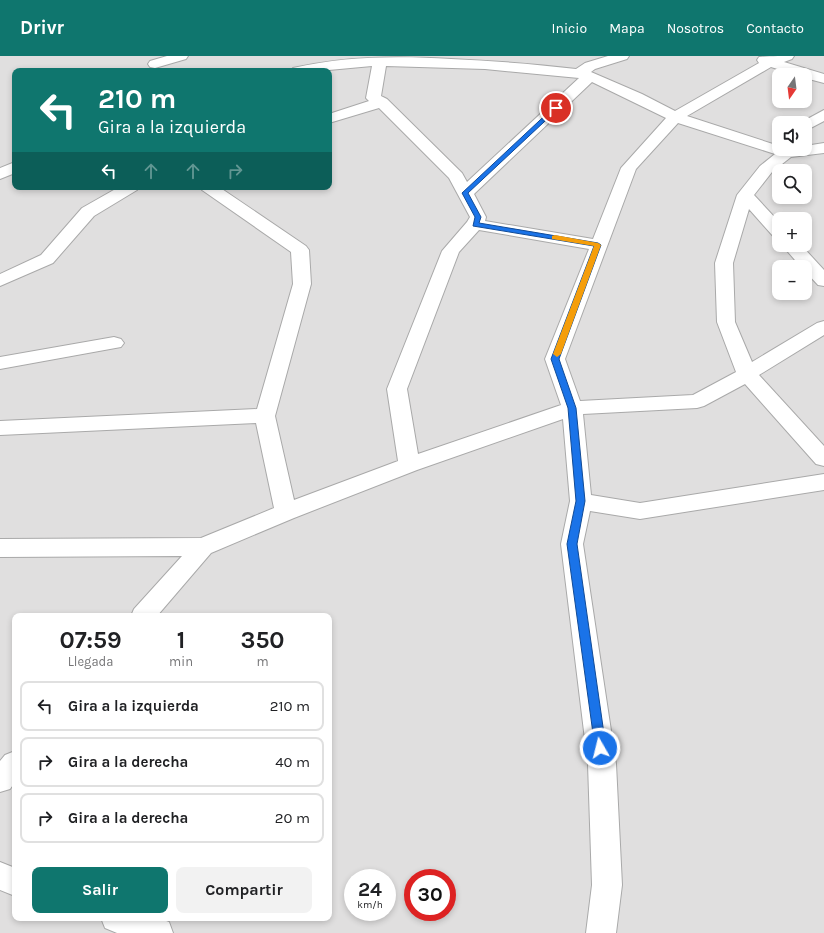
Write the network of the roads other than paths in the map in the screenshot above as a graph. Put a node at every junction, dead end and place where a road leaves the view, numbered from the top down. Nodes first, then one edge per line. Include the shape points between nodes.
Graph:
1 (181, 56) edge
2 (622, 56) edge
3 (770, 58) edge
4 (344, 59) edge
5 (485, 60) edge
6 (380, 61) junction
7 (155, 64) dead end
8 (310, 68) edge
9 (585, 75) junction
10 (824, 79) edge
11 (382, 102) junction
12 (824, 114) edge
13 (675, 117) junction
14 (332, 118) edge
15 (812, 122) edge
16 (772, 145) edge
17 (812, 148) edge
18 (824, 148) edge
19 (773, 156) edge
20 (12, 169) edge
21 (0, 174) edge
22 (126, 190) edge
23 (212, 190) edge
24 (465, 193) junction
25 (745, 195) junction
26 (475, 224) junction
27 (772, 224) edge
28 (598, 245) junction
29 (797, 252) edge
30 (0, 281) edge
31 (824, 281) edge
32 (824, 327) edge
33 (114, 343) dead end
34 (0, 363) edge
35 (747, 374) junction
36 (572, 408) junction
37 (265, 416) junction
38 (0, 428) edge
39 (824, 459) edge
40 (409, 465) junction
41 (824, 482) edge
42 (581, 501) junction
43 (286, 512) junction
44 (203, 547) junction
45 (0, 548) edge
46 (146, 613) edge
47 (12, 766) edge
48 (0, 780) edge
49 (0, 876) edge
50 (12, 881) edge
51 (124, 921) edge
52 (158, 933) edge
53 (601, 933) edge

1 - 7 street
2 - 9 street via 590,66
3 - 10 street
3 - 13 street
4 - 6 street
4 - 8 street
5 - 6 street
5 - 9 street
6 - 11 street via 373,98
9 - 13 street
9 - 24 street
11 - 14 street
11 - 24 street via 456,176
12 - 15 street
13 - 16 street
13 - 28 street via 629,168
17 - 18 street
19 - 25 street
20 - 21 street
22 - 30 street via 88,212 47,259
23 - 37 street via 300,250 302,284
24 - 26 street via 478,217
25 - 27 street
25 - 35 street via 724,263 726,322
26 - 28 street
26 - 40 street via 451,252 397,389
28 - 36 street via 555,359
29 - 31 street
32 - 35 street
33 - 34 street
35 - 36 street via 697,401
35 - 39 street
36 - 40 street
36 - 42 street
37 - 38 street
37 - 43 street
40 - 43 street
41 - 42 street via 640,511
42 - 53 street via 572,544 602,764 607,885
43 - 44 street
44 - 45 street
44 - 46 street
47 - 48 street
49 - 50 street
51 - 52 street

